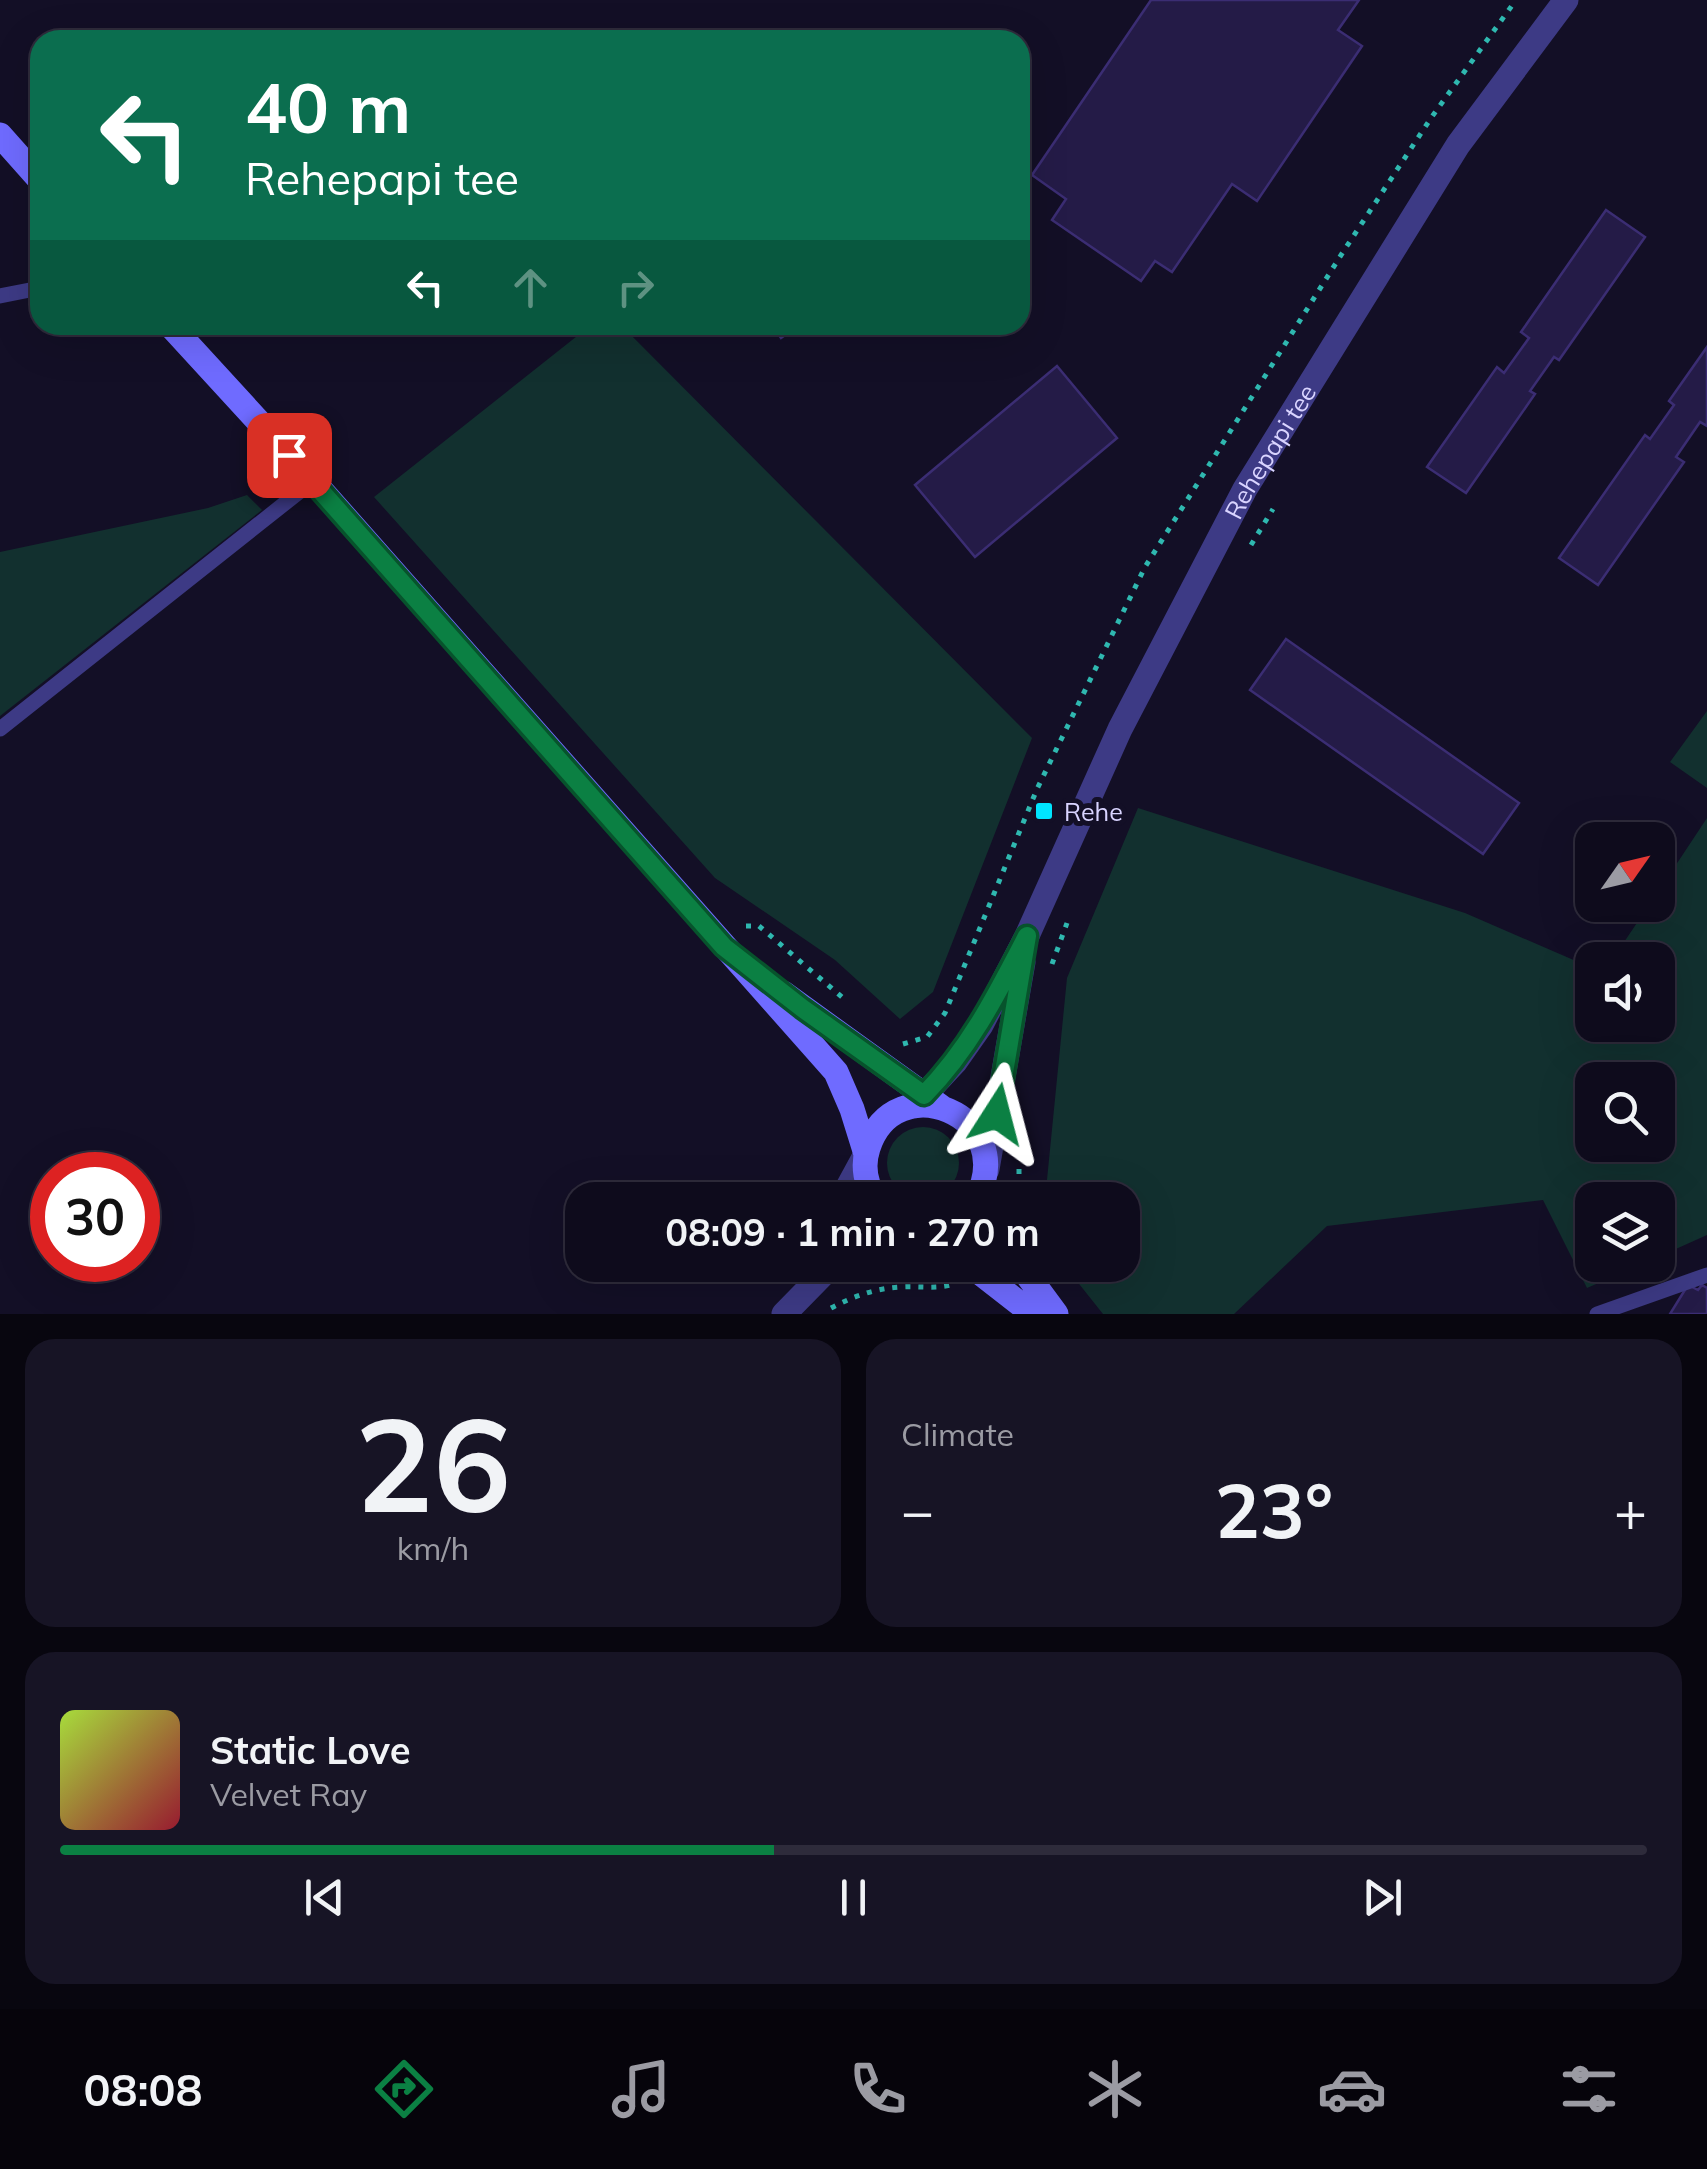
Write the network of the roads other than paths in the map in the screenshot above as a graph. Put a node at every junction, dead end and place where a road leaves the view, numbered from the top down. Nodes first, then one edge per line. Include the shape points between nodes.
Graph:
1 (1566, 0) edge
2 (0, 134) edge
3 (30, 168) edge
4 (30, 290) edge
5 (0, 296) edge
6 (179, 335) edge
7 (312, 481) junction
8 (0, 728) edge
9 (1027, 936) junction
10 (724, 947) junction
11 (926, 1102) junction
12 (866, 1154) junction
13 (851, 1182) edge
14 (868, 1182) edge
15 (984, 1182) edge
16 (984, 1182) edge
17 (1707, 1275) edge
18 (798, 1282) edge
19 (815, 1282) edge
20 (978, 1282) edge
21 (1032, 1282) edge
22 (782, 1314) edge
23 (1033, 1314) edge
24 (1056, 1314) edge
25 (1598, 1314) edge

1 - 9 street, Rehepapi tee via 1458,145 1245,490 1120,728
2 - 3 street
4 - 5 lane
6 - 7 street
7 - 8 lane
7 - 10 street
9 - 11 street, Rehepapi tee via 980,1025
9 - 15 street, Rehepapi tee
10 - 11 street
10 - 12 street via 836,1072
11 - 12 street via 882,1123
11 - 16 street via 973,1128 983,1145
12 - 13 street
12 - 14 street
17 - 25 lane
18 - 22 street
19 - 22 street
20 - 23 street
21 - 24 street

